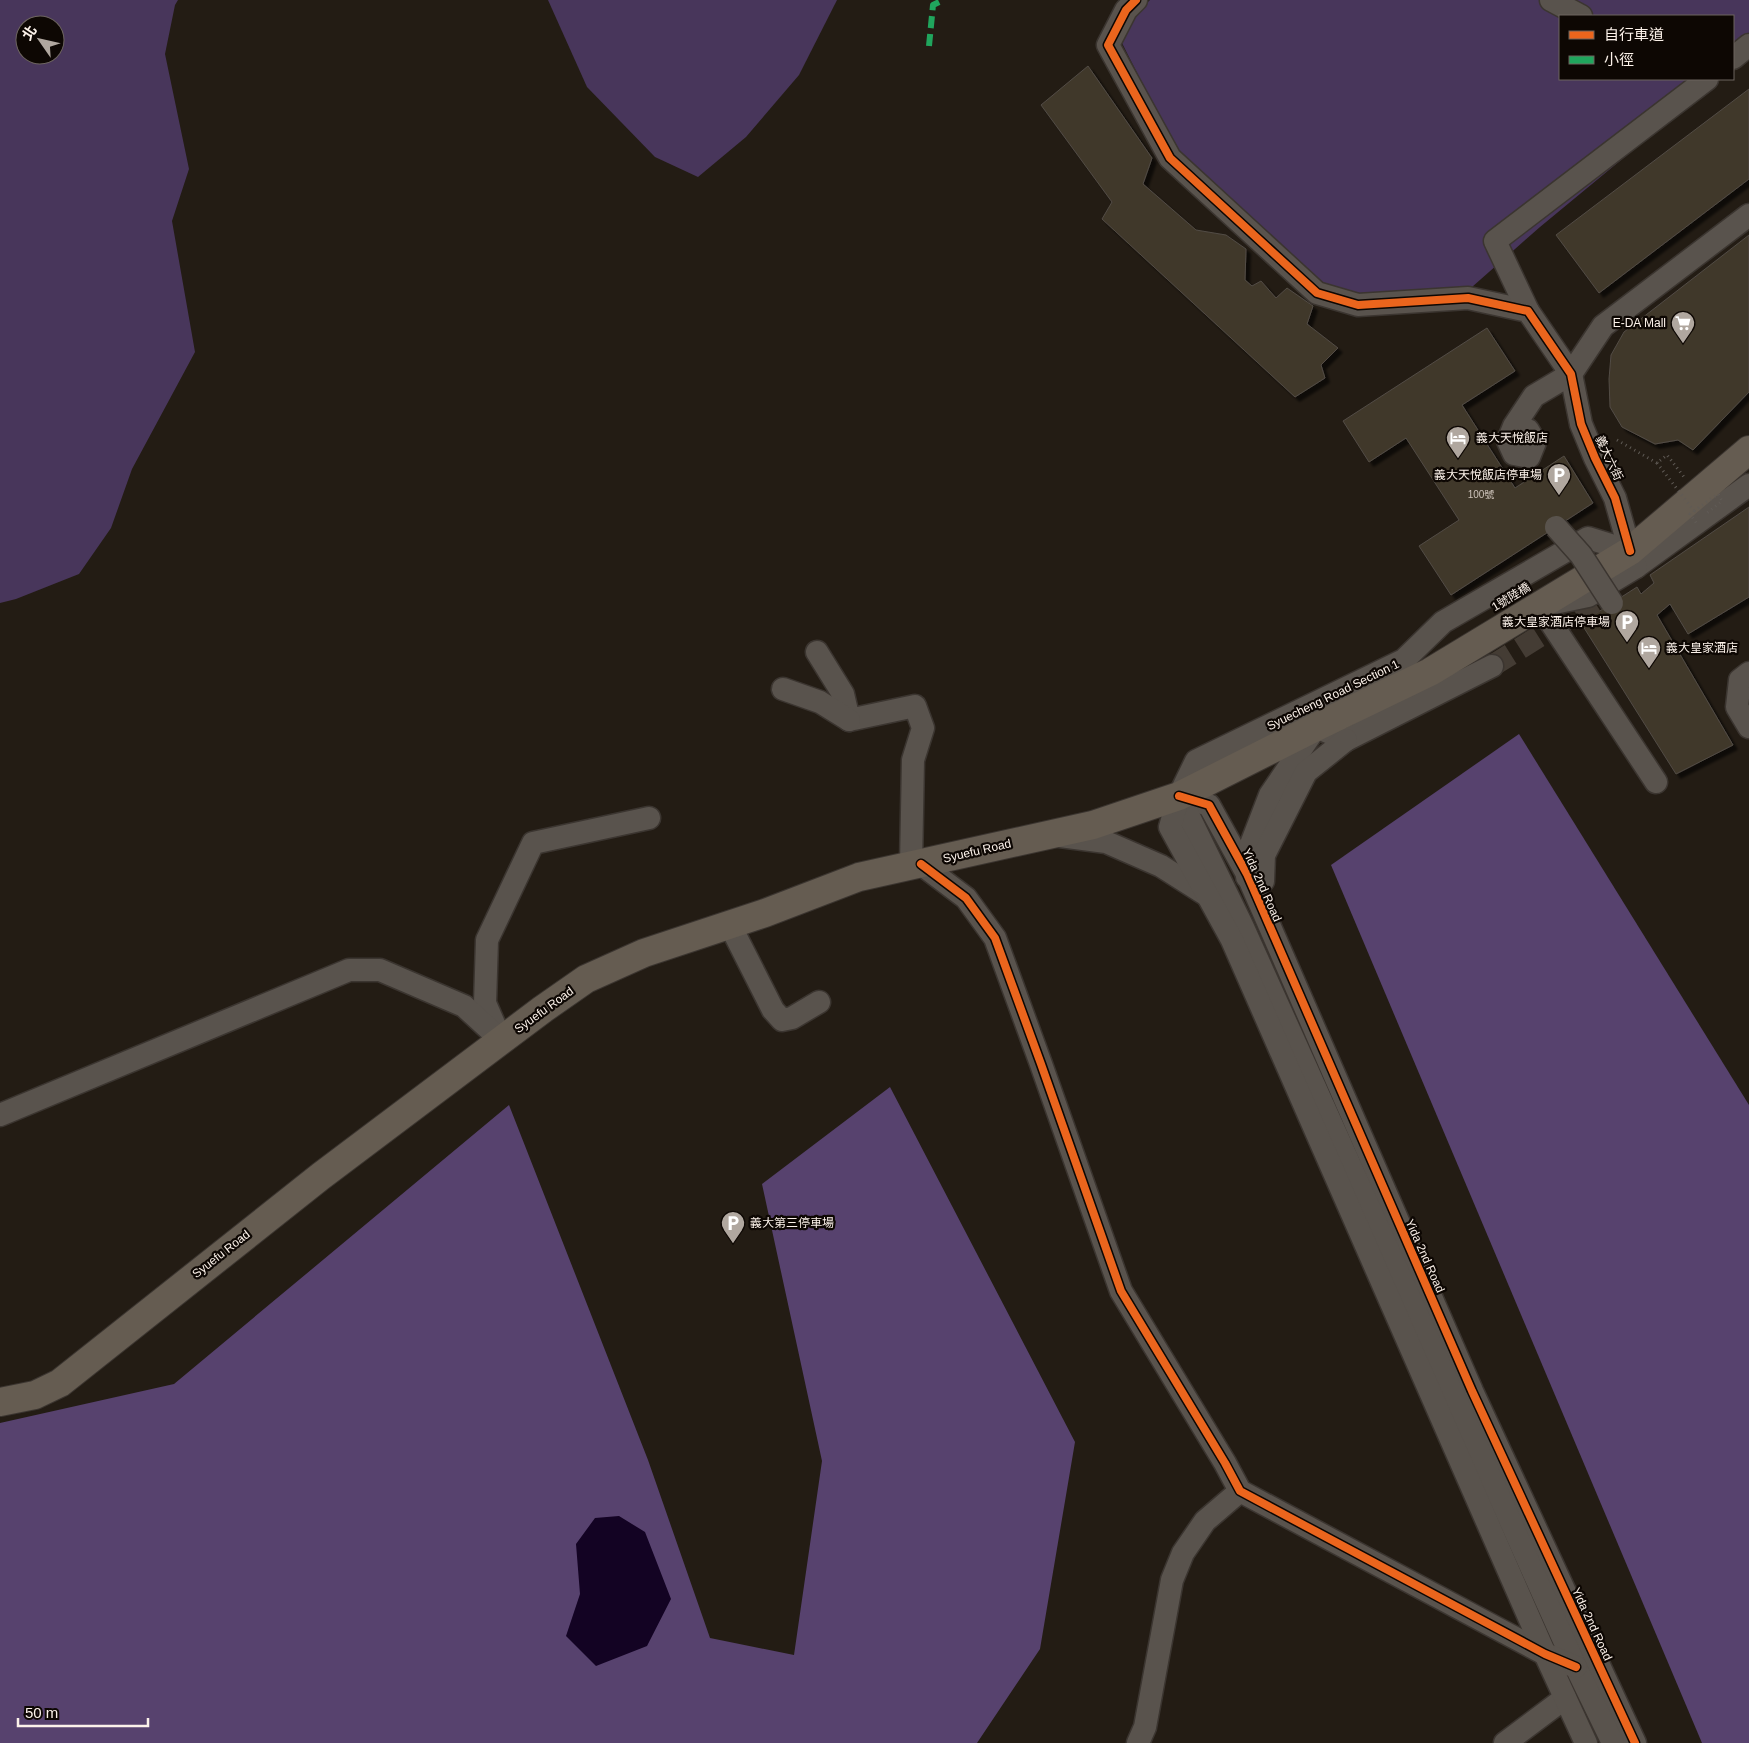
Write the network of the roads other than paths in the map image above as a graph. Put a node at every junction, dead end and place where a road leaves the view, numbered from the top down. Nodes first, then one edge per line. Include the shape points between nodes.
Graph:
1 (1136, 0) edge
2 (1551, 0) edge
3 (1580, 15) edge
4 (1749, 45) edge
5 (1734, 57) edge
6 (1706, 80) edge
7 (1749, 215) edge
8 (1528, 311) junction
9 (1571, 374) junction
10 (1514, 426) dead end
11 (1748, 449) edge
12 (1749, 485) edge
13 (1556, 527) dead end
14 (1581, 555) junction
15 (1633, 559) junction
16 (1612, 603) dead end
17 (1540, 606) junction
18 (817, 652) dead end
19 (1492, 666) tunnel mouth
20 (1749, 673) edge
21 (782, 689) dead end
22 (1384, 694) junction
23 (849, 720) junction
24 (1316, 727) junction
25 (1749, 727) edge
26 (1346, 740) junction
27 (1656, 782) dead end
28 (1179, 796) junction
29 (649, 818) dead end
30 (1052, 834) junction
31 (916, 864) junction
32 (1247, 874) junction
33 (1208, 895) junction
34 (1261, 910) junction
35 (1242, 925) junction
36 (730, 926) junction
37 (819, 1002) dead end
38 (501, 1040) junction
39 (2, 1107) edge
40 (0, 1402) edge
41 (1240, 1491) junction
42 (1545, 1654) junction
43 (1576, 1667) junction
44 (1565, 1698) junction
45 (1138, 1743) edge
46 (1504, 1743) edge
47 (1586, 1743) edge
48 (1613, 1743) edge
49 (1635, 1743) edge

1 - 8 street via 1126,10 1108,45 1170,158 1317,293 1358,305 1468,298
2 - 3 street
4 - 5 street
6 - 8 street via 1495,241
7 - 9 street via 1603,326
8 - 9 street
9 - 10 street via 1534,396
9 - 15 street, 義大六街 via 1581,424 1615,498
11 - 15 main road, Syuecheng Road Section 1
12 - 15 street
13 - 14 street, bridge
14 - 16 street, bridge
14 - 22 street, 1號陸橋 via 1440,639
15 - 17 main road, Syuecheng Road Section 1
15 - 28 street, Syuecheng Road Section 1 via 1588,538 1442,622 1404,660 1196,761
17 - 22 main road, Syuecheng Road Section 1 via 1430,672
17 - 27 street
18 - 23 street via 843,694
19 - 26 street
20 - 25 street via 1740,680 1737,708
21 - 23 street via 820,702
22 - 24 main road, Syuecheng Road Section 1
23 - 31 street via 915,706 922,728 913,760
24 - 26 street, Syuecheng Road Section 1
24 - 28 main road, Syuecheng Road Section 1
24 - 32 street via 1270,795 1250,848
26 - 34 street, Yida 2nd Road via 1306,772 1264,855
28 - 30 main road, Syuefu Road via 1093,825
28 - 32 street, Yida 2nd Road via 1209,804
28 - 33 street via 1170,828
28 - 35 street
29 - 38 street via 533,843 487,940 484,1003
30 - 31 main road, Syuefu Road
30 - 33 street via 1106,842 1161,866
31 - 36 main road, Syuefu Road via 859,877
31 - 41 street via 966,898 995,938 1121,1291
32 - 34 street, Yida 2nd Road
32 - 35 street
33 - 35 street
33 - 42 street via 1232,940
34 - 49 street, Yida 2nd Road via 1472,1391
35 - 43 street
36 - 37 street via 772,1010 782,1020 792,1018
36 - 38 main road, Syuefu Road via 644,953 586,979
38 - 39 street via 464,1006 380,970 349,970
38 - 40 main road, Syuefu Road via 321,1176 60,1383 35,1395
41 - 42 street
41 - 45 street via 1205,1521 1183,1553 1172,1580 1145,1727
42 - 43 street
42 - 44 street
43 - 48 street
44 - 46 street
44 - 47 street

